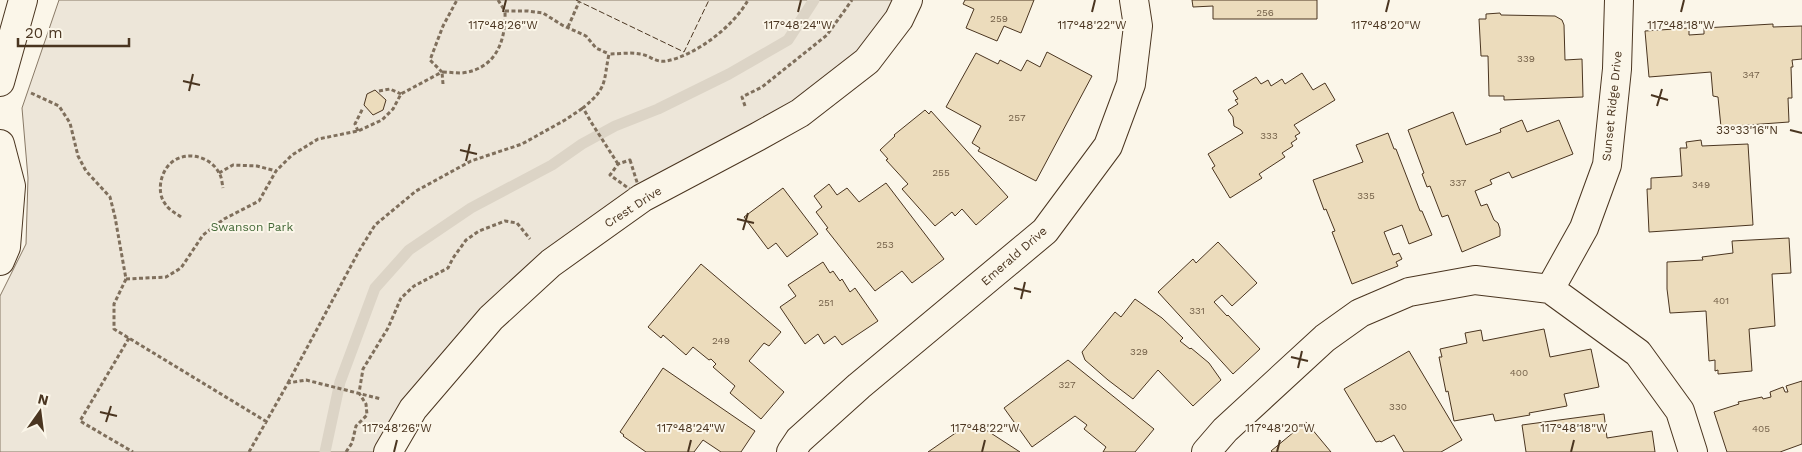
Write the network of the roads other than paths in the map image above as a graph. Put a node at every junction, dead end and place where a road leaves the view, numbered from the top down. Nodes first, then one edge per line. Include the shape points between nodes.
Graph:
1 (23, 0) edge
2 (908, 0) edge
3 (1134, 0) edge
4 (1620, 0) edge
5 (6, 42) edge
6 (12, 86) edge
7 (0, 144) edge
8 (0, 261) edge
9 (1550, 290) junction
10 (388, 452) edge
11 (791, 452) edge
12 (1206, 452) edge
13 (1693, 452) edge

1 - 5 street
2 - 10 street, Crest Drive via 899,20 867,61 800,112 642,198 551,263 491,318 413,409
3 - 11 street, Emerald Drive via 1138,26 1131,84 1108,146 1045,231 859,386 799,440
4 - 9 street, Sunset Ridge Drive via 1607,165 1584,228
5 - 6 street
7 - 8 street via 11,186 6,248
9 - 12 street via 1475,280 1409,292 1360,313 1318,345 1225,430
9 - 13 street via 1638,353 1680,411

